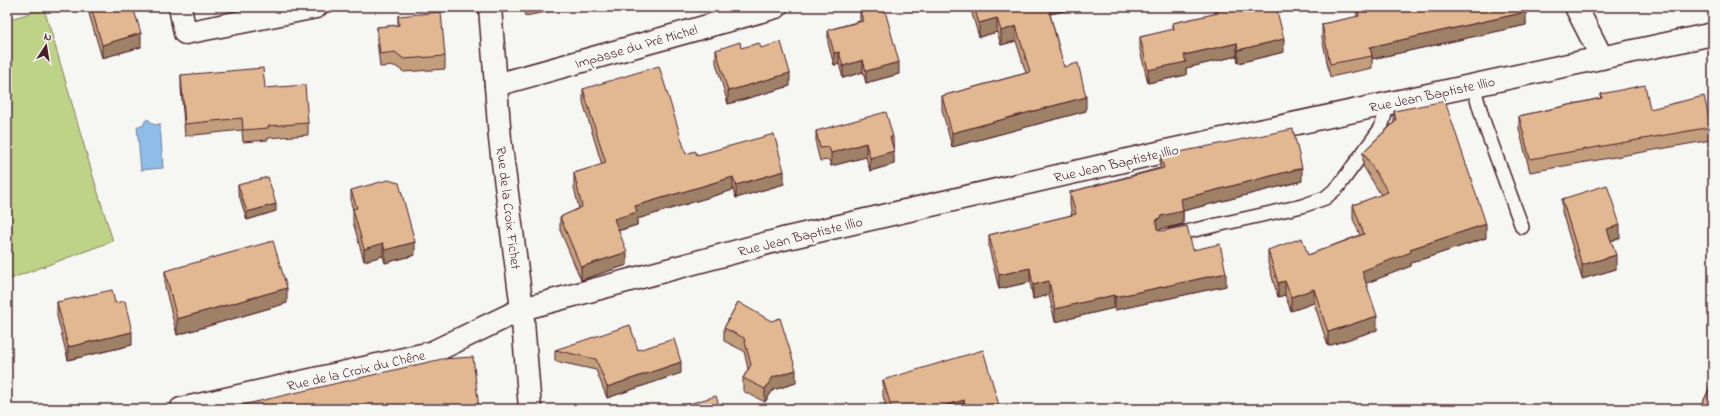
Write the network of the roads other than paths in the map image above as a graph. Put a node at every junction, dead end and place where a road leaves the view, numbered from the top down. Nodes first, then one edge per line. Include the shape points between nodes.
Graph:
1 (180, 7) edge
2 (316, 7) edge
3 (490, 7) edge
4 (776, 7) edge
5 (1576, 7) edge
6 (1713, 34) edge
7 (1602, 58) junction
8 (496, 85) junction
9 (1473, 85) junction
10 (1388, 104) junction
11 (1522, 227) dead end
12 (1163, 237) edge
13 (522, 308) junction
14 (181, 409) edge
15 (530, 409) edge

1 - 2 street via 185,33
3 - 8 street, Rue de la Croix Fichet
4 - 8 street, Impasse du Pré Michel
5 - 7 street
6 - 7 street, Rue Jean Baptiste Illio
7 - 9 street, Rue Jean Baptiste Illio
8 - 13 street, Rue de la Croix Fichet via 500,139
9 - 10 street, Rue Jean Baptiste Illio
9 - 11 lane
10 - 12 lane via 1381,128 1338,187 1325,198 1302,206
10 - 13 street, Rue Jean Baptiste Illio via 1171,150 783,238
13 - 14 street, Rue de la Croix du Chêne via 431,353
13 - 15 street, Rue de la Croix Fichet

